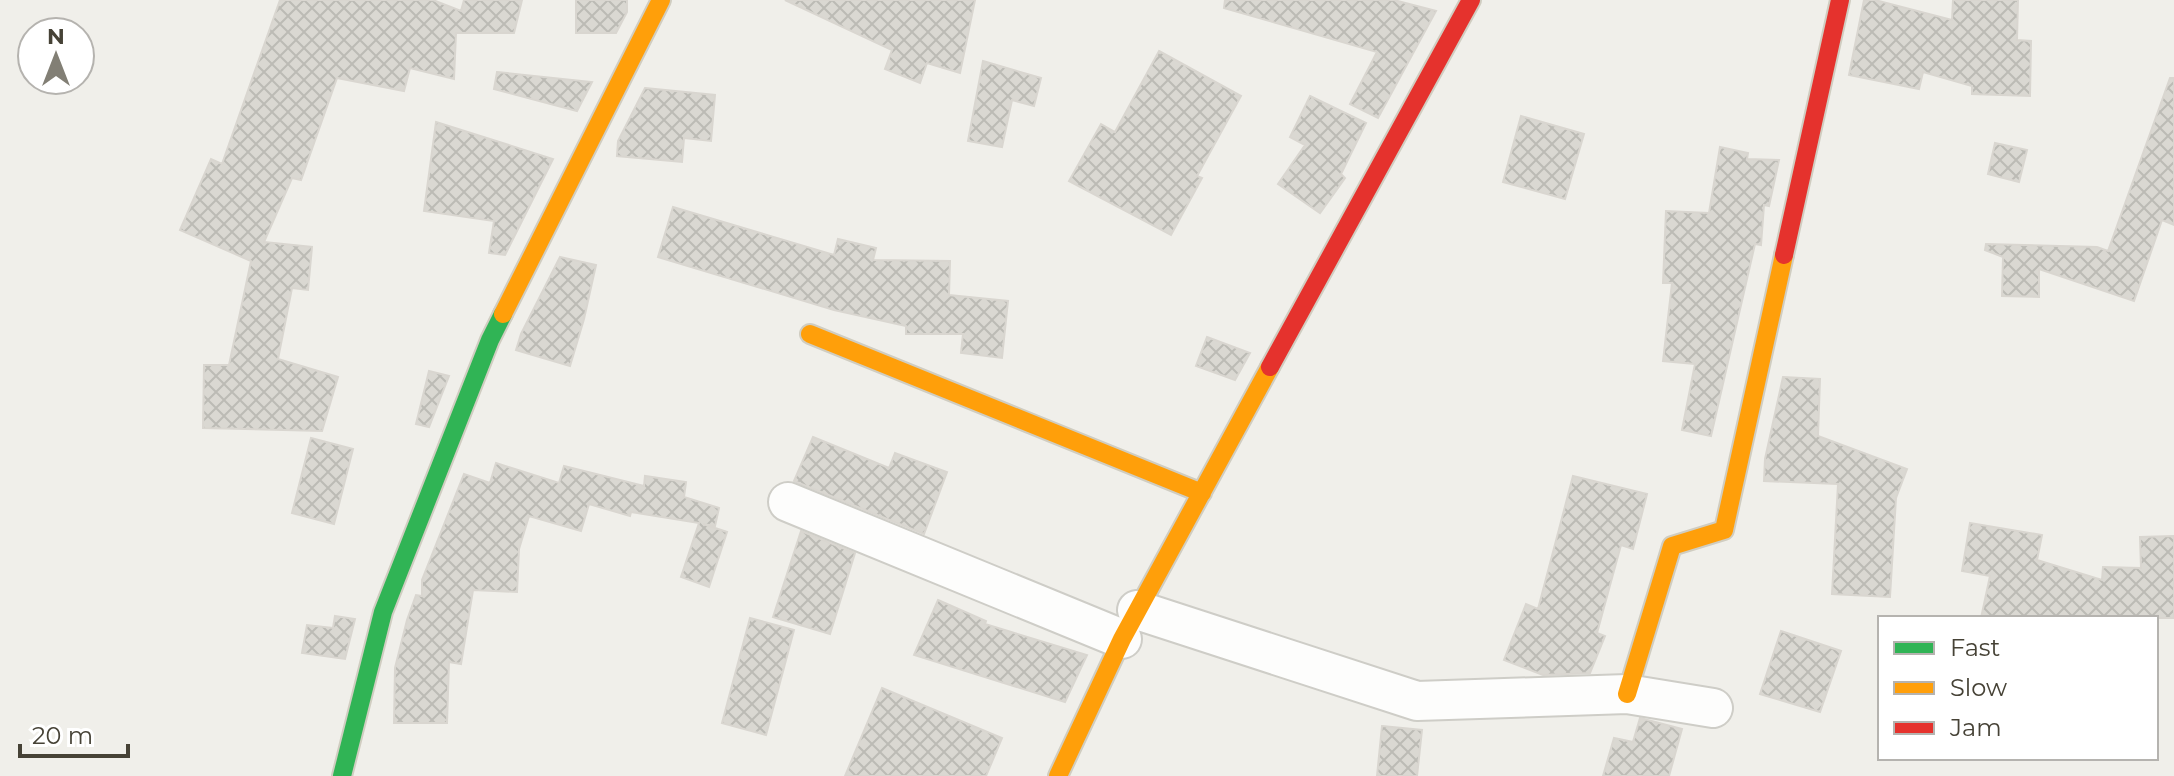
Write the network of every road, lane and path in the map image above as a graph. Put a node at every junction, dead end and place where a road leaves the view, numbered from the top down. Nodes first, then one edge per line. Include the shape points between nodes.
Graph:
1 (661, 0) edge
2 (1471, 0) edge
3 (1840, 0) edge
4 (810, 334) dead end
5 (1202, 493) junction
6 (788, 502) dead end
7 (1129, 625) junction
8 (1627, 694) junction
9 (1713, 708) dead end
10 (342, 776) edge
11 (1058, 776) edge

1 - 10 street via 490,340 383,612
2 - 5 street
3 - 8 street via 1724,530 1672,546
4 - 5 street
5 - 7 street
6 - 7 street
7 - 8 street via 1417,701
7 - 11 street
8 - 9 street

